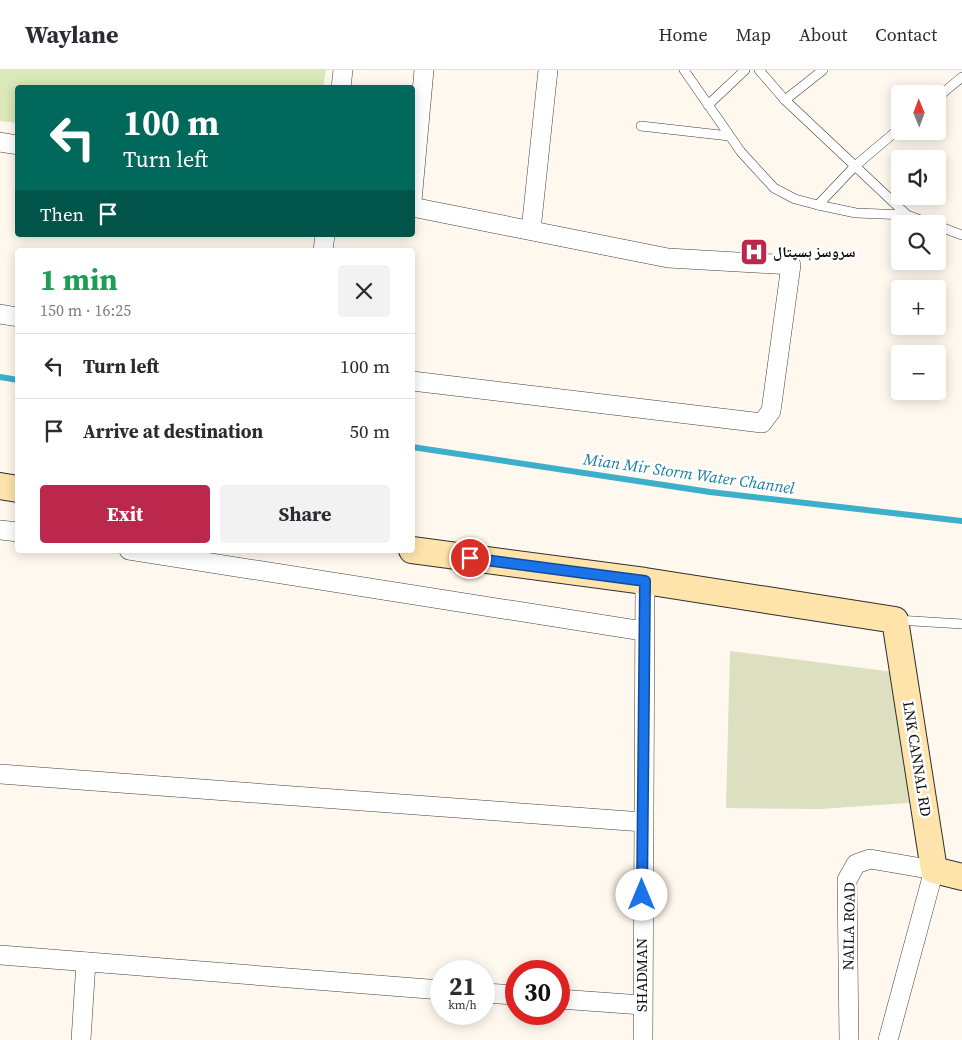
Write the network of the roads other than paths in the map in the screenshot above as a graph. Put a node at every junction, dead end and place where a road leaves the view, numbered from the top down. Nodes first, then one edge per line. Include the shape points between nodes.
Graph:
1 (343, 70) edge
2 (424, 70) edge
3 (548, 70) edge
4 (684, 70) edge
5 (745, 70) edge
6 (759, 70) edge
7 (823, 70) edge
8 (962, 77) edge
9 (341, 85) edge
10 (946, 90) edge
11 (786, 100) junction
12 (708, 105) junction
13 (641, 126) dead end
14 (729, 136) junction
15 (891, 136) edge
16 (0, 142) edge
17 (15, 144) edge
18 (855, 166) junction
19 (415, 168) edge
20 (818, 205) junction
21 (415, 208) edge
22 (907, 215) joint
23 (946, 229) edge
24 (531, 230) junction
25 (962, 235) edge
26 (0, 314) edge
27 (15, 317) edge
28 (415, 381) edge
29 (0, 486) edge
30 (15, 488) edge
31 (0, 530) edge
32 (15, 532) edge
33 (415, 550) edge
34 (148, 553) edge
35 (645, 581) junction
36 (894, 620) junction
37 (962, 624) edge
38 (643, 631) junction
39 (0, 774) edge
40 (643, 822) junction
41 (934, 870) junction
42 (962, 877) edge
43 (0, 955) edge
44 (86, 962) junction
45 (430, 989) edge
46 (570, 1000) edge
47 (642, 1005) junction
48 (81, 1040) edge
49 (643, 1040) edge
50 (849, 1040) edge
51 (888, 1040) edge

1 - 9 street
2 - 19 street
3 - 24 street
4 - 12 lane
5 - 12 lane
6 - 11 lane
7 - 11 lane
8 - 10 lane
11 - 18 lane
12 - 14 lane
13 - 14 lane
14 - 20 lane via 774,188 794,199
15 - 18 lane
16 - 17 street
18 - 20 lane
18 - 22 lane
20 - 22 lane via 856,213
21 - 24 street
23 - 25 lane
24 - 28 street via 668,258 791,265 771,411 762,423
26 - 27 street
29 - 30 street
31 - 32 street
33 - 35 street
34 - 38 street
35 - 36 street
35 - 38 street, SHADMAN
36 - 37 lane
36 - 41 street, LNK CANNAL RD
38 - 40 street, SHADMAN
39 - 40 street
40 - 47 street, SHADMAN
41 - 42 street
41 - 50 street, NAILA ROAD via 870,859 856,864 847,880
41 - 51 street
43 - 44 street
44 - 45 street
44 - 48 street
46 - 47 street
47 - 49 street, SHADMAN

